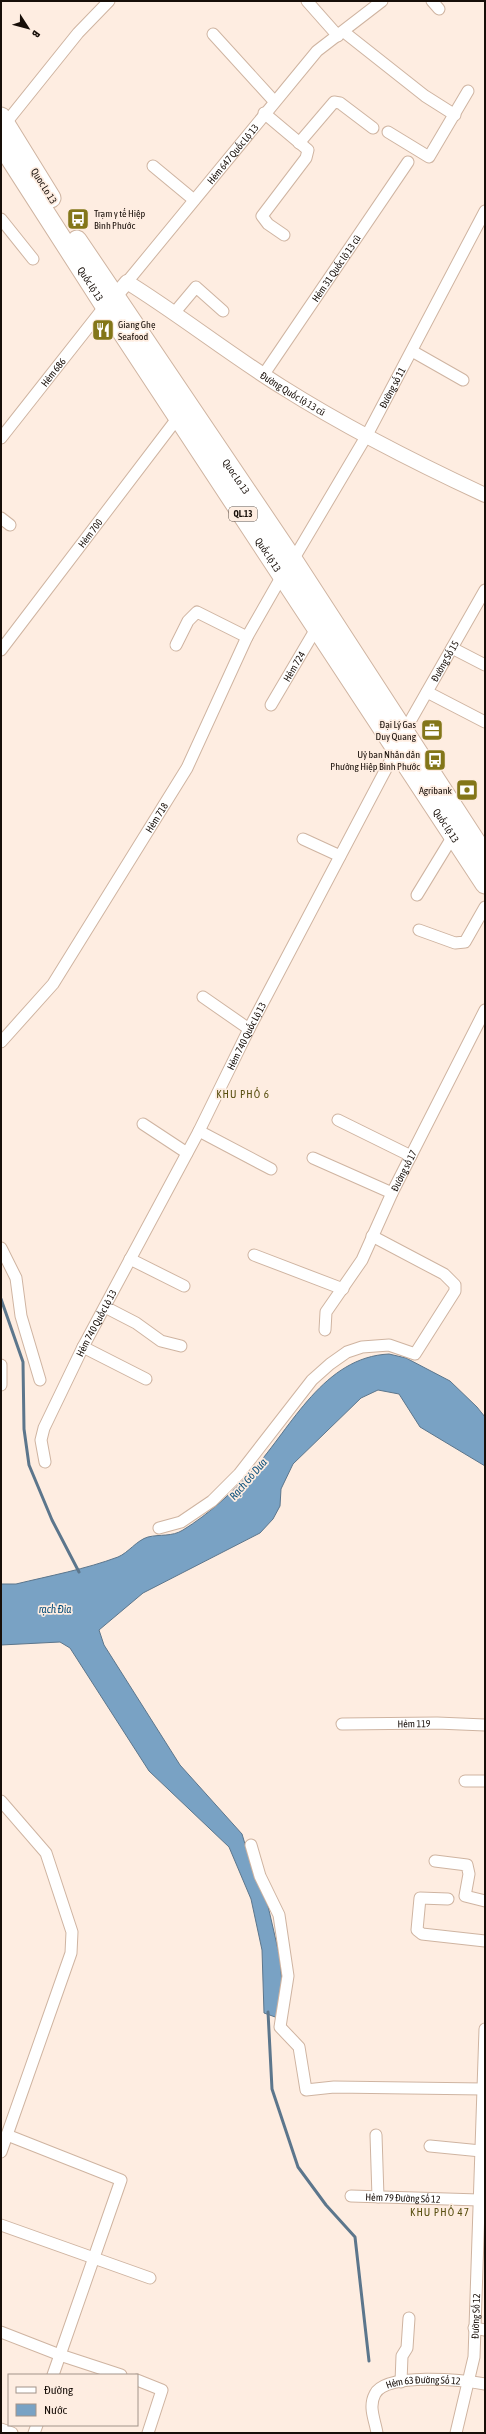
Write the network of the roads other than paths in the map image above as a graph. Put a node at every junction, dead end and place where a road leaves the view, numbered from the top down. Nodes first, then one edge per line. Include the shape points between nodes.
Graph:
1 (109, 1) edge
2 (307, 1) edge
3 (382, 1) edge
4 (213, 34) dead end
5 (341, 34) junction
6 (468, 92) dead end
7 (274, 101) junction
8 (264, 113) junction
9 (455, 115) junction
10 (3, 120) edge
11 (373, 128) dead end
12 (388, 132) dead end
13 (299, 143) junction
14 (1, 144) edge
15 (408, 162) dead end
16 (153, 166) dead end
17 (194, 200) junction
18 (485, 211) edge
19 (1, 219) edge
20 (284, 235) dead end
21 (33, 259) dead end
22 (116, 294) junction
23 (222, 310) dead end
24 (175, 312) junction
25 (412, 351) junction
26 (264, 374) junction
27 (463, 380) dead end
28 (179, 416) junction
29 (368, 436) junction
30 (1, 438) edge
31 (485, 495) edge
32 (1, 518) edge
33 (10, 525) dead end
34 (288, 567) junction
35 (485, 590) edge
36 (317, 627) junction
37 (247, 637) junction
38 (176, 645) dead end
39 (452, 648) junction
40 (1, 650) edge
41 (485, 665) edge
42 (428, 692) junction
43 (271, 705) dead end
44 (485, 722) edge
45 (404, 732) junction
46 (396, 750) junction
47 (452, 836) junction
48 (303, 839) dead end
49 (340, 856) junction
50 (485, 856) edge
51 (485, 884) edge
52 (417, 895) dead end
53 (485, 907) edge
54 (419, 930) dead end
55 (202, 997) dead end
56 (485, 1010) edge
57 (249, 1029) junction
58 (1, 1042) edge
59 (338, 1120) dead end
60 (143, 1124) dead end
61 (199, 1131) junction
62 (187, 1153) junction
63 (411, 1156) junction
64 (313, 1158) dead end
65 (271, 1169) dead end
66 (392, 1194) junction
67 (372, 1236) junction
68 (1, 1248) edge
69 (254, 1255) dead end
70 (130, 1259) junction
71 (184, 1286) dead end
72 (343, 1289) junction
73 (105, 1307) junction
74 (325, 1330) dead end
75 (181, 1346) dead end
76 (83, 1347) junction
77 (1, 1365) edge
78 (146, 1378) dead end
79 (40, 1380) dead end
80 (2, 1385) edge
81 (45, 1462) dead end
82 (159, 1528) dead end
83 (342, 1724) dead end
84 (485, 1725) edge
85 (464, 1781) dead end
86 (485, 1782) edge
87 (1, 1801) edge
88 (251, 1846) dead end
89 (435, 1861) dead end
90 (448, 1899) dead end
91 (485, 1901) edge
92 (485, 1941) edge
93 (485, 2029) edge
94 (483, 2089) junction
95 (7, 2136) junction
96 (376, 2136) dead end
97 (430, 2146) dead end
98 (481, 2151) junction
99 (1, 2152) edge
100 (351, 2196) dead end
101 (378, 2197) junction
102 (479, 2200) junction
103 (1, 2225) edge
104 (481, 2226) edge
105 (92, 2259) junction
106 (150, 2278) dead end
107 (408, 2318) dead end
108 (480, 2329) edge
109 (1, 2332) edge
110 (60, 2355) junction
111 (53, 2374) edge
112 (118, 2374) edge
113 (138, 2380) edge
114 (468, 2381) junction
115 (401, 2382) junction
116 (485, 2384) edge
117 (1, 2429) edge
118 (12, 2433) edge
119 (148, 2433) edge
120 (377, 2433) edge
121 (456, 2433) edge

1 - 10 street
2 - 5 street
3 - 5 street, Hẻm 647 Quốc Lộ 13 via 359,16
4 - 7 street
5 - 7 street, Hẻm 647 Quốc Lộ 13 via 316,51
5 - 9 street
6 - 9 street
7 - 8 street, Hẻm 647 Quốc Lộ 13
8 - 13 street
8 - 17 street, Hẻm 647 Quốc Lộ 13
9 - 12 street via 429,157
10 - 22 highway, Quoc Lo 13 / QL.13 via 79,243
11 - 13 street via 340,103 334,102
13 - 20 street via 308,150 306,158 262,216 268,224
14 - 22 highway, Quốc lộ 13 / QL.13
15 - 26 street, Hẻm 31 Quốc lộ 13 cũ
16 - 17 street
17 - 22 street, Hẻm 647 Quốc Lộ 13
18 - 25 street, Đường số 11
19 - 21 street
22 - 24 street, Đường Quốc lộ 13 cũ
22 - 28 highway, Quốc lộ 13 / QL.13
22 - 30 street, Hẻm 686
22 - 34 highway, Quoc Lo 13 / QL.13
23 - 24 street via 196,287
24 - 26 street, Đường Quốc lộ 13 cũ
25 - 27 street
25 - 29 street, Đường số 11
26 - 29 street, Đường Quốc lộ 13 cũ
28 - 34 highway, Quốc lộ 13 / QL.13
28 - 40 street, Hẻm 700
29 - 31 street, Đường Quốc lộ 13 cũ via 420,465
29 - 34 street, Đường số 11
32 - 33 street
34 - 36 highway, Quốc lộ 13 / QL.13
34 - 37 street, Hẻm 718
34 - 45 highway, Quoc Lo 13 / QL.13
35 - 39 street, Đường Số 15
36 - 43 street, Hẻm 724
36 - 46 highway, Quốc lộ 13 / QL.13
37 - 38 street via 196,612 188,621
37 - 58 street, Hẻm 718 via 187,768 53,984
39 - 41 street
39 - 42 street, Đường Số 15
42 - 44 street
42 - 45 street, Đường Số 15
45 - 50 highway, Quoc Lo 13 / QL.13
46 - 47 highway, Quốc lộ 13 / QL.13
46 - 49 street, Hẻm 740 Quốc Lộ 13
47 - 51 highway, Quốc lộ 13 / QL.13
47 - 52 street
48 - 49 street
49 - 57 street, Hẻm 740 Quốc Lộ 13
53 - 54 street via 465,942 455,944
55 - 57 street
56 - 63 street, Đường số 17
57 - 61 street, Hẻm 740 Quốc Lộ 13
59 - 63 street
60 - 62 street
61 - 62 street, Hẻm 740 Quốc Lộ 13
61 - 65 street
62 - 70 street, Hẻm 740 Quốc Lộ 13
63 - 66 street, Đường số 17
64 - 66 street
66 - 67 street, Đường số 17
67 - 72 street, Đường số 17 via 362,1260
67 - 82 street via 444,1274 455,1285 455,1291 415,1354 389,1345 362,1347 348,1352 330,1364 303,1391 239,1474 212,1501 181,1522
68 - 79 street via 16,1278 21,1316
69 - 72 street
70 - 71 street
70 - 73 street, Hẻm 740 Quốc Lộ 13
72 - 74 street, Đường số 17 via 324,1316
73 - 75 street via 136,1323 161,1341
73 - 76 street, Hẻm 740 Quốc Lộ 13
76 - 78 street
76 - 81 street, Hẻm 740 Quốc Lộ 13 via 53,1408 41,1440
77 - 80 street
83 - 84 street, Hẻm 119
85 - 86 street
87 - 95 street via 46,1853 72,1932 71,1952
88 - 94 street via 260,1876 279,1915 288,1976 280,2027 299,2047 306,2090 334,2087
89 - 91 street via 467,1865 469,1874 465,1896
90 - 92 street via 420,1898 417,1930 422,1934
93 - 94 street, Đường Số 12
94 - 98 street, Đường Số 12
95 - 99 street
95 - 105 street via 120,2180
96 - 101 street
97 - 98 street
98 - 102 street, Đường Số 12
100 - 101 street, Hẻm 79 Đường Số 12
101 - 102 street, Hẻm 79 Đường Số 12
102 - 104 street, Đường Số 12
103 - 105 street
104 - 108 street, Đường Số 12
105 - 106 street
105 - 110 street
107 - 115 street via 407,2348 402,2356
108 - 114 street, Đường Số 12
109 - 110 street
110 - 111 street
110 - 112 street
113 - 119 street via 162,2390
114 - 115 street, Hẻm 63 Đường Số 12 via 450,2379
114 - 116 street, Hẻm 63 Đường Số 12
114 - 121 street, Đường Số 12
115 - 120 street, Hẻm 63 Đường Số 12 via 380,2388 374,2395 371,2406
117 - 118 street

